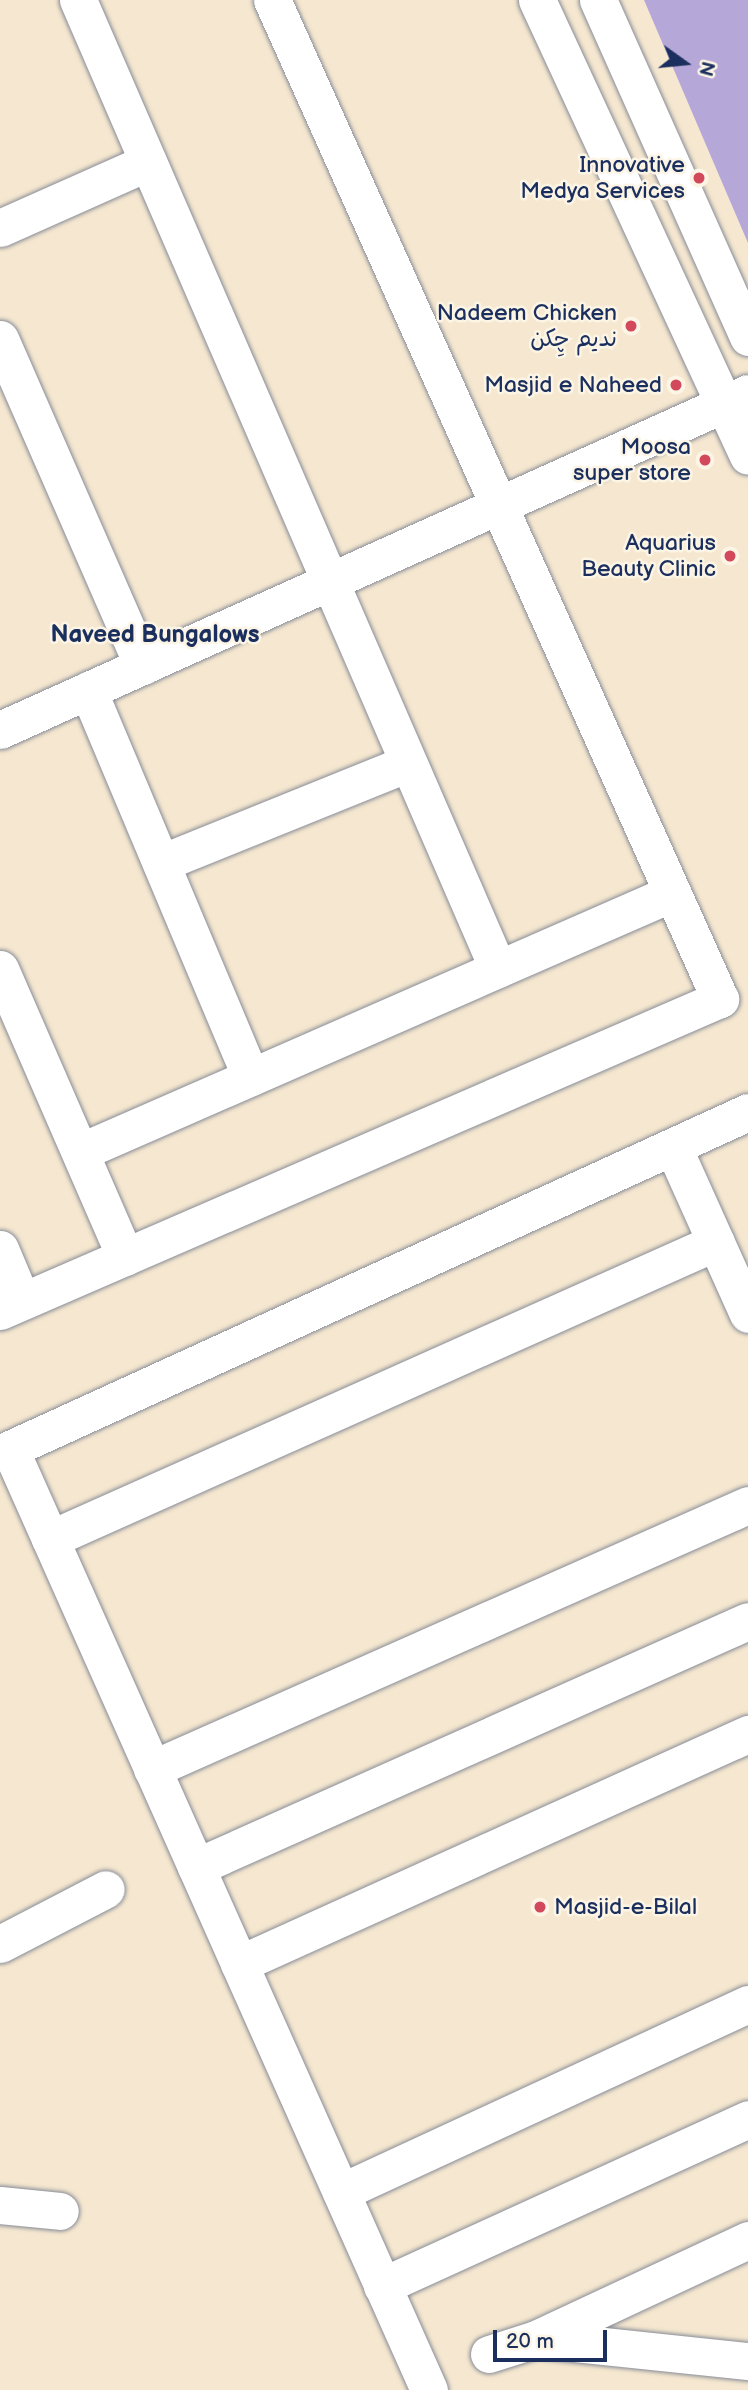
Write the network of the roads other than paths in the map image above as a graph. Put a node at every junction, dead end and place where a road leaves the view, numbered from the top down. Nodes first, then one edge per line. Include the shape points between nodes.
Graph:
1 (78, 0) edge
2 (272, 0) edge
3 (537, 0) edge
4 (598, 0) edge
5 (148, 163) junction
6 (0, 228) edge
7 (739, 293) edge
8 (748, 337) edge
9 (0, 339) edge
10 (736, 398) edge
11 (748, 456) edge
12 (500, 508) junction
13 (330, 583) junction
14 (143, 666) junction
15 (88, 690) junction
16 (0, 730) edge
17 (408, 763) junction
18 (161, 863) junction
19 (673, 893) junction
20 (0, 969) edge
21 (498, 969) junction
22 (251, 1077) junction
23 (748, 1112) edge
24 (673, 1147) junction
25 (82, 1152) junction
26 (716, 1242) junction
27 (0, 1249) edge
28 (125, 1257) junction
29 (11, 1306) edge
30 (748, 1314) edge
31 (748, 1505) edge
32 (50, 1539) junction
33 (748, 1621) edge
34 (748, 1734) edge
35 (152, 1769) junction
36 (196, 1867) junction
37 (106, 1889) dead end
38 (0, 1944) edge
39 (239, 1964) junction
40 (748, 2004) edge
41 (748, 2119) edge
42 (341, 2192) junction
43 (0, 2205) edge
44 (60, 2211) dead end
45 (748, 2240) edge
46 (382, 2286) junction
47 (536, 2339) junction
48 (489, 2354) dead end
49 (748, 2361) edge
50 (429, 2390) edge

1 - 5 street
2 - 12 street
3 - 10 street
4 - 7 street
5 - 6 street
5 - 13 street
7 - 8 street
9 - 14 street
10 - 11 street
10 - 12 street
12 - 13 street
12 - 19 street
13 - 14 street
13 - 17 street
14 - 15 street
15 - 16 street
15 - 18 street
17 - 18 street
17 - 21 street
18 - 22 street
19 - 21 street
19 - 28 street via 720,999
20 - 25 street
21 - 22 street
22 - 25 street
23 - 24 street
24 - 26 street
24 - 32 street via 10,1449
25 - 28 street
26 - 30 street
26 - 32 street
27 - 29 street
28 - 29 street
31 - 35 street
32 - 35 street
33 - 36 street
34 - 39 street
35 - 36 street
36 - 39 street
37 - 38 street
39 - 42 street
40 - 42 street
41 - 46 street
42 - 46 street
43 - 44 street
45 - 47 street
46 - 50 street
47 - 48 street
47 - 49 street

